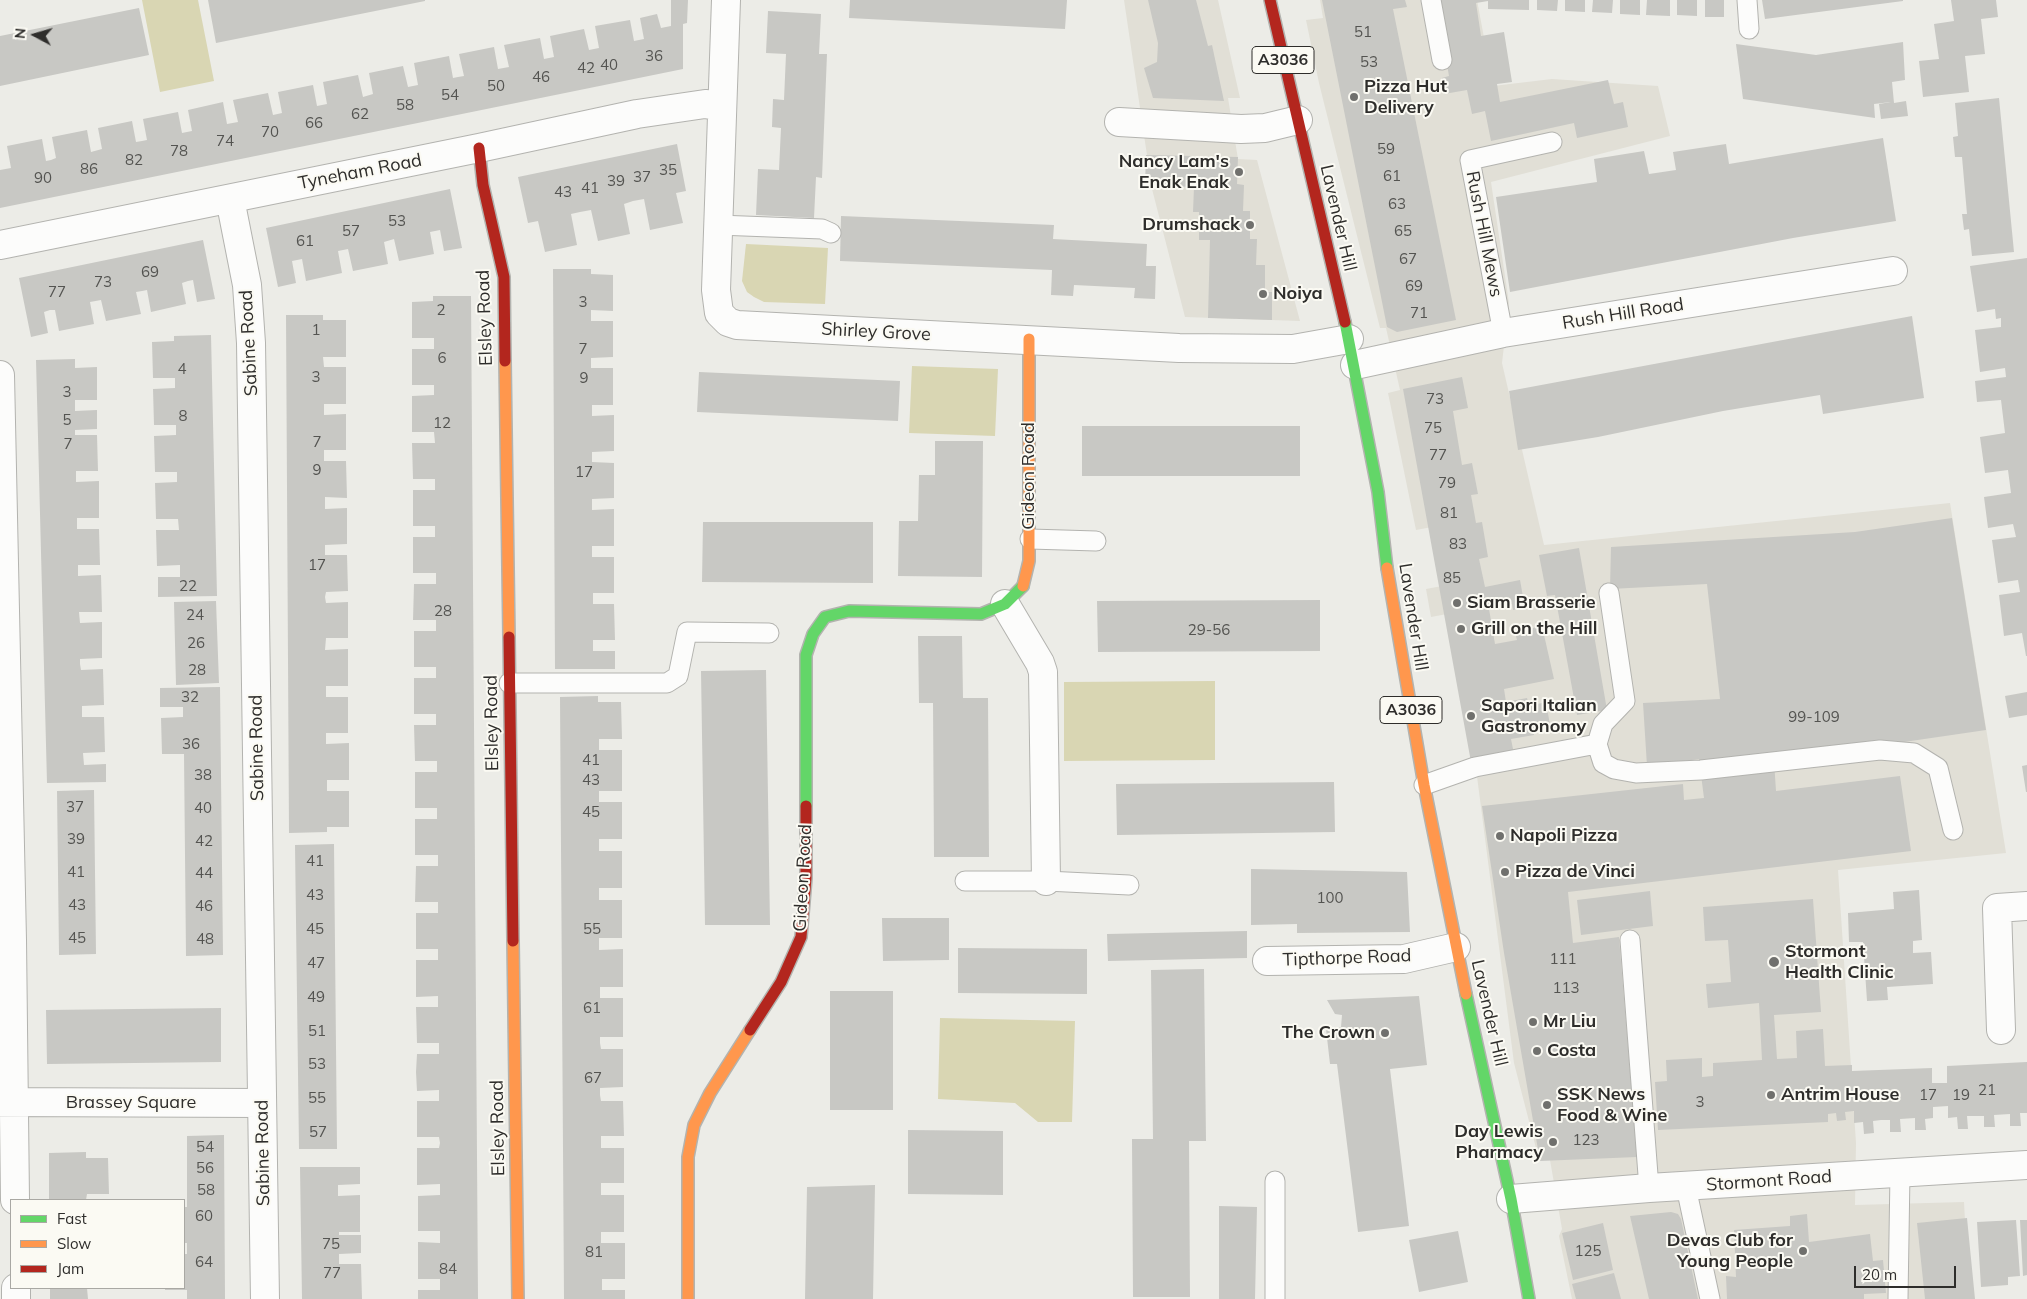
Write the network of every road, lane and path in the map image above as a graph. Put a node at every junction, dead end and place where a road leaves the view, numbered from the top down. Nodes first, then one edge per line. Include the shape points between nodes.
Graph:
1 (726, 0) edge
2 (1270, 0) edge
3 (1431, 0) edge
4 (1747, 0) edge
5 (1749, 29) dead end
6 (1442, 60) dead end
7 (721, 106) junction
8 (1298, 120) junction
9 (1119, 122) dead end
10 (1552, 142) dead end
11 (479, 148) junction
12 (230, 199) junction
13 (718, 226) junction
14 (831, 233) dead end
15 (0, 245) edge
16 (1893, 271) dead end
17 (1503, 333) junction
18 (1029, 340) junction
19 (1352, 352) junction
20 (0, 375) edge
21 (1030, 539) junction
22 (1096, 541) dead end
23 (1609, 593) dead end
24 (1005, 604) junction
25 (769, 633) dead end
26 (509, 683) junction
27 (1597, 744) junction
28 (1424, 785) junction
29 (1953, 830) dead end
30 (965, 881) dead end
31 (1046, 881) junction
32 (1129, 885) dead end
33 (2027, 906) edge
34 (1630, 940) dead end
35 (1456, 947) junction
36 (1267, 961) dead end
37 (2001, 1030) dead end
38 (7, 1102) edge
39 (262, 1103) junction
40 (2027, 1164) edge
41 (1900, 1173) junction
42 (1275, 1181) dead end
43 (1686, 1186) junction
44 (1649, 1188) junction
45 (15, 1199) edge
46 (1511, 1199) junction
47 (265, 1299) edge
48 (518, 1299) edge
49 (688, 1299) edge
50 (1276, 1299) edge
51 (1529, 1299) edge
52 (1710, 1299) edge
53 (1898, 1299) edge

1 - 7 street, Shirley Grove
2 - 8 street, Lavender Hill / A3036
3 - 6 lane
4 - 5 lane
7 - 11 street, Tyneham Road via 705,104 636,114
7 - 13 street, Shirley Grove
8 - 9 street via 1265,128 1241,129
8 - 19 street, Lavender Hill / A3036
10 - 17 lane, Rush Hill Mews via 1470,160
11 - 12 street, Tyneham Road
11 - 26 street, Elsley Road via 483,184 504,277
12 - 15 street, Tyneham Road
12 - 39 street, Sabine Road via 247,285 251,344
13 - 14 lane via 822,229
13 - 18 street, Shirley Grove via 716,290 719,314 728,322
16 - 17 street, Rush Hill Road
17 - 19 street, Rush Hill Road
18 - 19 street, Shirley Grove
18 - 21 street, Gideon Road
19 - 28 street, Lavender Hill / A3036
20 - 38 street via 12,940
21 - 22 lane
21 - 24 street, Gideon Road via 1030,561 1024,585
23 - 27 lane via 1625,701 1603,724
24 - 31 street via 1043,672
24 - 49 street, Gideon Road via 981,614 849,611 825,617 812,634 806,655 806,878 801,937 781,982 710,1093 694,1126 688,1157
25 - 26 lane via 687,632 678,676 667,683
26 - 48 street, Elsley Road
27 - 28 lane via 1475,767
27 - 29 lane via 1603,763 1614,769 1636,773 1701,770 1880,750 1914,754 1938,768
28 - 35 street, Lavender Hill / A3036
30 - 31 lane
31 - 32 lane
33 - 37 street via 1998,908
34 - 44 lane
35 - 36 street, Tipthorpe Road via 1404,959
35 - 46 street, Lavender Hill / A3036
38 - 39 street, Brassey Square
38 - 45 street
39 - 47 street, Sabine Road
40 - 41 street, Stormont Road
41 - 43 street, Stormont Road
41 - 53 lane
42 - 50 lane
43 - 44 street, Stormont Road
43 - 52 lane
44 - 46 street, Stormont Road
46 - 51 street, Lavender Hill / A3036

